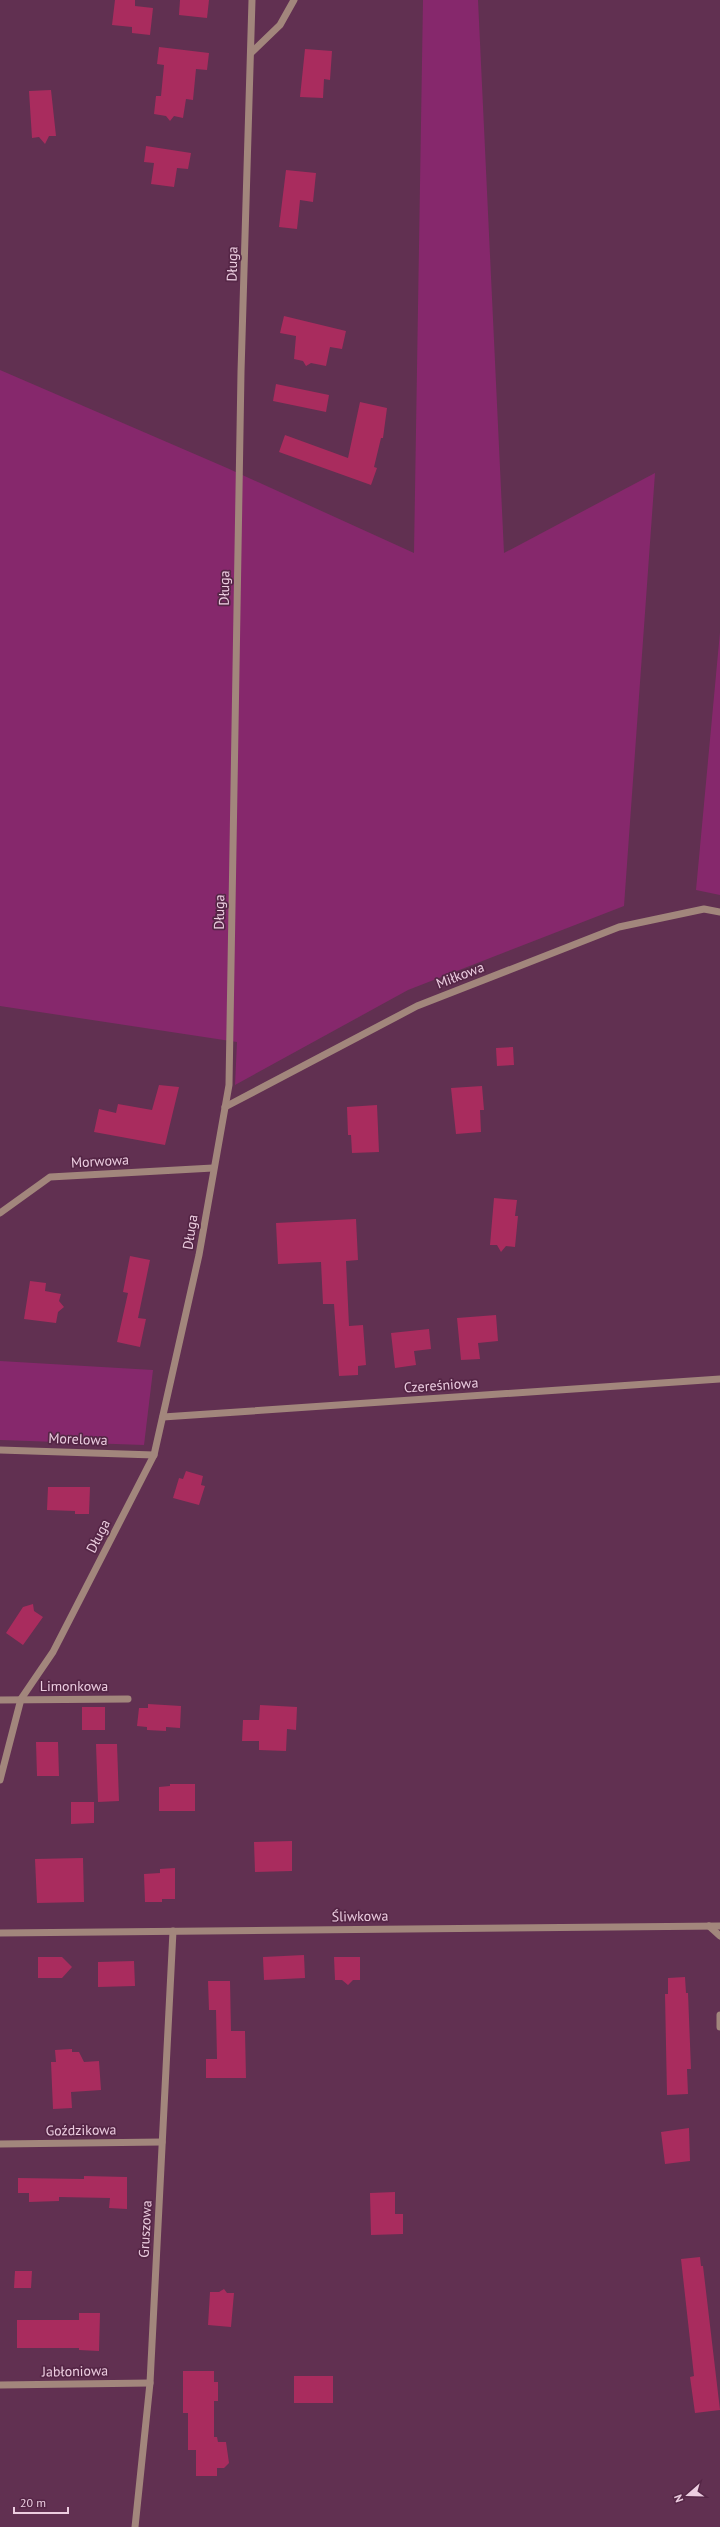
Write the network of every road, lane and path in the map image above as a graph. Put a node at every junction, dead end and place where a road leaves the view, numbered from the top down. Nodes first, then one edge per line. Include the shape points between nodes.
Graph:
1 (252, 0) edge
2 (294, 0) edge
3 (252, 52) junction
4 (720, 912) edge
5 (225, 1107) junction
6 (213, 1168) junction
7 (0, 1213) edge
8 (720, 1379) edge
9 (163, 1417) junction
10 (0, 1450) edge
11 (154, 1455) junction
12 (21, 1699) junction
13 (128, 1699) dead end
14 (0, 1700) edge
15 (0, 1780) edge
16 (709, 1926) junction
17 (720, 1926) edge
18 (173, 1931) junction
19 (0, 1933) edge
20 (720, 1936) edge
21 (720, 2015) edge
22 (720, 2027) edge
23 (162, 2142) junction
24 (0, 2144) edge
25 (150, 2383) junction
26 (0, 2385) edge
27 (135, 2527) edge

1 - 3 street, Długa
2 - 3 street via 280,25
3 - 5 street, Długa via 241,372 230,1046 229,1085
4 - 5 street, Miłkowa via 704,910 619,927 417,1006
5 - 6 street, Długa
6 - 7 street, Morwowa via 50,1177
6 - 9 street, Długa via 199,1254
8 - 9 street, Czereśniowa
9 - 11 street, Długa
10 - 11 street, Morelowa
11 - 12 street, Długa via 53,1652
12 - 13 street, Limonkowa
12 - 14 street, Limonkowa
12 - 15 street, Długa
16 - 17 street, Śliwkowa
16 - 18 street, Śliwkowa
16 - 20 street
18 - 19 street, Śliwkowa
18 - 23 street, Gruszowa
21 - 22 street
23 - 24 street, Goździkowa
23 - 25 street, Gruszowa
25 - 26 street, Jabłoniowa
25 - 27 street, Gruszowa

